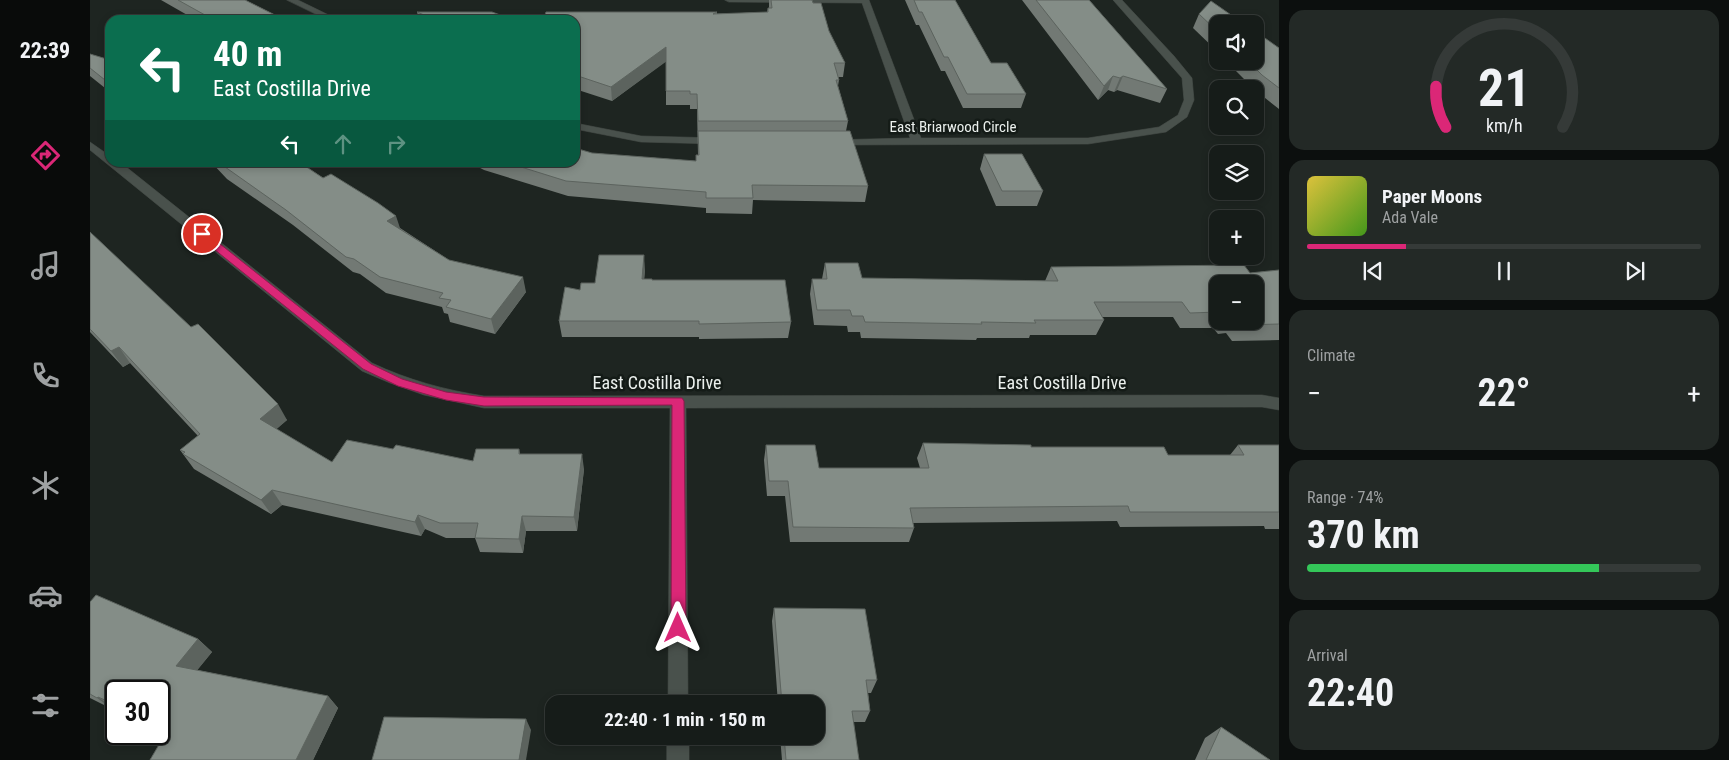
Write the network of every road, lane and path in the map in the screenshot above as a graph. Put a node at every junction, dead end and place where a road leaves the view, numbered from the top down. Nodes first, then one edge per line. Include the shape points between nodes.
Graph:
1 (291, 0) edge
2 (729, 0) edge
3 (1117, 0) edge
4 (865, 1) edge
5 (323, 15) edge
6 (580, 127) edge
7 (732, 142) edge
8 (820, 142) edge
9 (918, 142) junction
10 (90, 145) edge
11 (105, 157) edge
12 (117, 167) edge
13 (678, 401) junction
14 (1279, 404) edge
15 (678, 695) edge
16 (678, 745) edge
17 (678, 760) edge

1 - 5 street
2 - 4 street
3 - 9 street, East Briarwood Circle via 1187,78 1189,100 1182,117 1162,130 1088,140
4 - 9 street
6 - 7 street via 641,139
8 - 9 street, East Briarwood Circle
10 - 11 street, East Costilla Drive
12 - 13 street, East Costilla Drive via 367,367 398,382 446,396 484,402
13 - 14 street, East Costilla Drive via 1262,401
13 - 15 street
16 - 17 street

